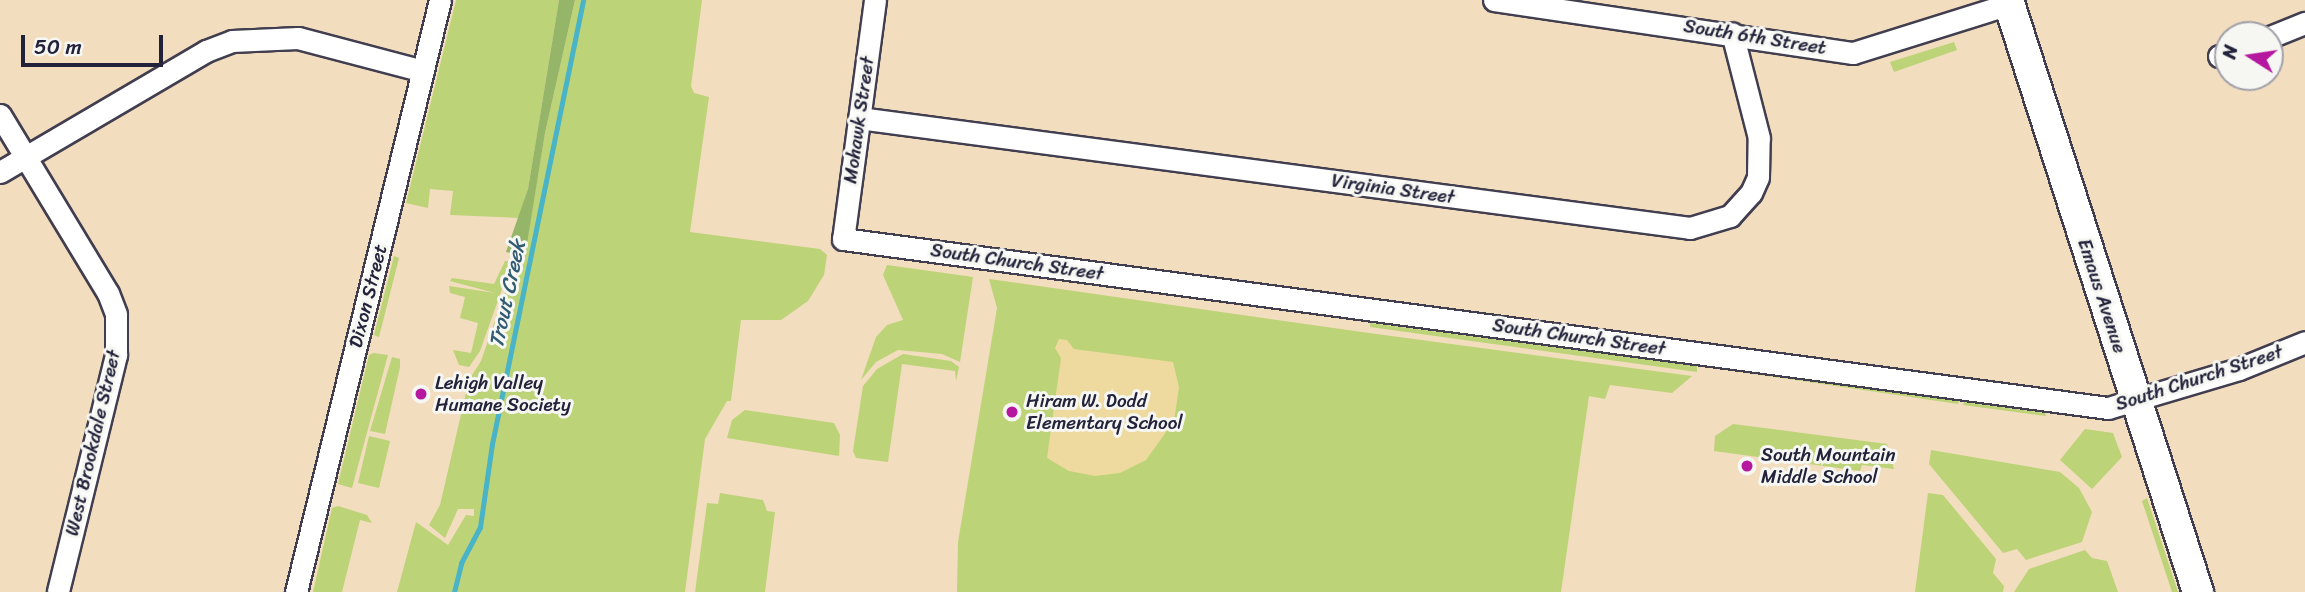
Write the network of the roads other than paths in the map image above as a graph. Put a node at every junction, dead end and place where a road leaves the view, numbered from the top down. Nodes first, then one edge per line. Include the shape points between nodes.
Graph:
1 (440, 0) edge
2 (875, 0) edge
3 (1493, 0) edge
4 (2009, 2) edge
5 (2305, 23) edge
6 (2284, 31) edge
7 (1732, 33) junction
8 (423, 71) junction
9 (0, 115) edge
10 (859, 118) junction
11 (25, 157) junction
12 (0, 172) edge
13 (843, 239) joint
14 (2305, 342) edge
15 (2135, 399) junction
16 (58, 592) edge
17 (296, 592) edge
18 (2198, 592) edge

1 - 8 street, Dixon Street
2 - 10 street, Mohawk Street
3 - 7 street, South 6th Street
4 - 7 street, South 6th Street via 1853,53
4 - 15 main road, Emaus Avenue
5 - 6 street
7 - 10 street, Virginia Street via 1759,138 1758,177 1751,193 1730,216 1690,229
8 - 11 street via 298,38 232,41 206,51
8 - 17 street, Dixon Street
9 - 11 street, West Brookdale Street
10 - 13 street, Mohawk Street
11 - 12 street
11 - 16 street, West Brookdale Street via 108,293 118,336
13 - 15 street, South Church Street via 2108,408
14 - 15 street, South Church Street via 2239,369
15 - 18 main road, Emaus Avenue

